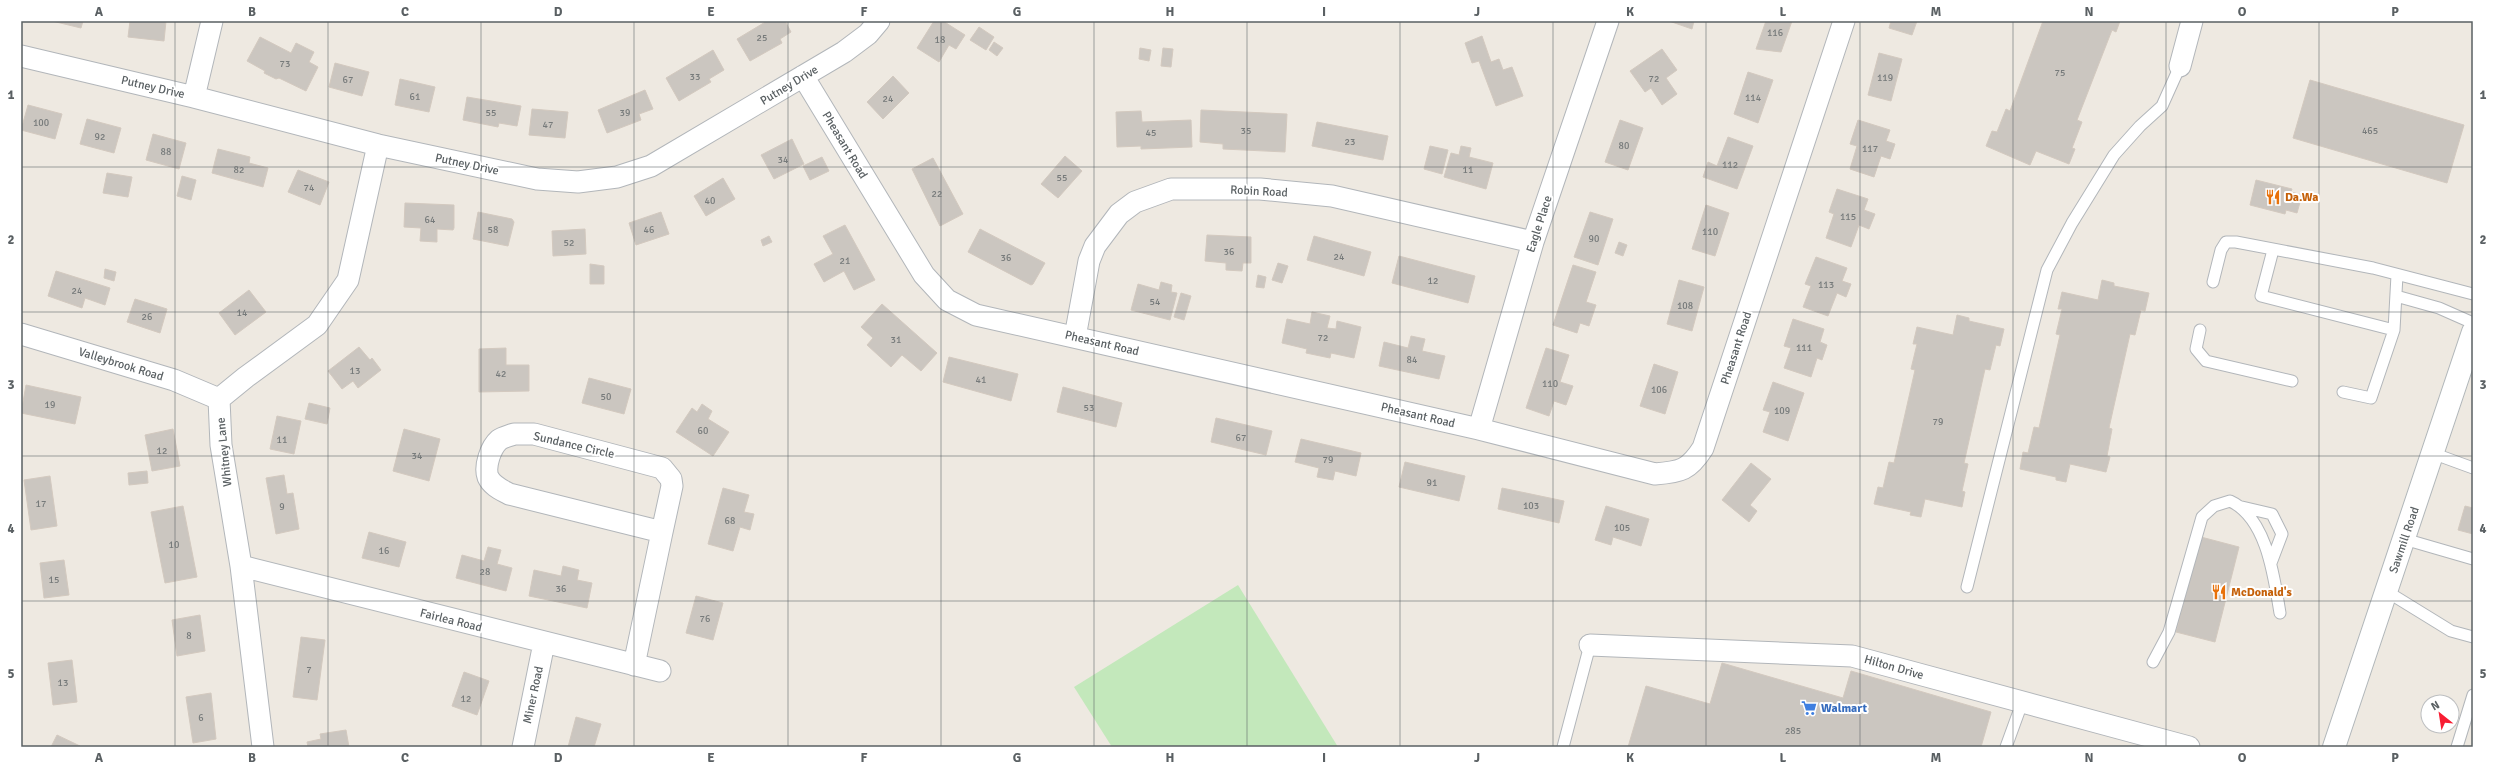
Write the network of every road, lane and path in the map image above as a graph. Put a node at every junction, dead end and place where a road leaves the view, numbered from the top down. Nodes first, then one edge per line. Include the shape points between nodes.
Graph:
1 (212, 21) edge
2 (879, 21) edge
3 (1608, 21) edge
4 (1844, 21) edge
5 (2192, 21) edge
6 (21, 56) edge
7 (2180, 66) joint
8 (803, 76) junction
9 (194, 97) junction
10 (378, 145) junction
11 (1533, 242) junction
12 (2273, 250) junction
13 (2397, 275) junction
14 (2213, 282) dead end
15 (2473, 294) edge
16 (2396, 296) junction
17 (2473, 324) edge
18 (2200, 330) dead end
19 (2394, 330) junction
20 (2473, 332) edge
21 (21, 334) edge
22 (1075, 337) junction
23 (2292, 381) dead end
24 (2343, 392) dead end
25 (219, 399) junction
26 (1479, 429) junction
27 (2432, 453) junction
28 (2473, 468) edge
29 (2242, 507) junction
30 (662, 532) junction
31 (2404, 539) junction
32 (2473, 559) edge
33 (2272, 564) junction
34 (242, 566) junction
35 (1967, 587) dead end
36 (2386, 591) junction
37 (2280, 612) dead end
38 (2473, 637) edge
39 (544, 643) junction
40 (1590, 645) joint
41 (2153, 662) dead end
42 (634, 665) junction
43 (660, 671) dead end
44 (2473, 695) edge
45 (2022, 703) junction
46 (2470, 717) edge
47 (263, 747) edge
48 (523, 747) edge
49 (1563, 747) edge
50 (2006, 747) edge
51 (2189, 747) edge
52 (2334, 747) edge
53 (2457, 747) edge

1 - 9 street
2 - 8 street, Putney Drive via 857,43
3 - 11 street, Eagle Place
4 - 26 street, Pheasant Road via 1703,448 1696,458 1687,468 1676,473 1655,474
5 - 7 street
6 - 9 street, Putney Drive
7 - 35 lane via 2162,106 2114,155 2072,223 2047,270
8 - 10 street, Putney Drive via 668,158 635,172 598,181 561,182 537,179
8 - 22 street, Pheasant Road via 935,289 947,300 976,315
9 - 10 street, Putney Drive
10 - 25 street via 348,280 317,325 246,376
11 - 22 street, Robin Road via 1332,196 1260,189 1171,189 1136,202 1119,214 1095,246 1089,261
11 - 26 street, Eagle Place
12 - 13 lane via 2373,268
12 - 14 lane via 2226,242 2221,250
12 - 19 lane via 2261,296
13 - 15 lane
13 - 16 lane
16 - 17 lane via 2439,308
16 - 19 lane
18 - 23 lane via 2196,349 2206,361
19 - 24 lane via 2371,398
20 - 27 main road, Sawmill Road
21 - 25 street, Valleybrook Road via 174,380
22 - 26 street, Pheasant Road
25 - 34 street, Whitney Lane via 221,445
27 - 28 lane
27 - 31 main road, Sawmill Road
29 - 33 lane via 2253,522
29 - 33 lane via 2272,514 2282,534
29 - 41 lane via 2230,501 2214,506 2202,518 2169,632
30 - 30 street, Sundance Circle via 510,494 496,487 488,477 491,449 500,440 514,434 534,434 662,468 672,486
30 - 42 street, Sundance Circle
31 - 32 lane
31 - 36 main road, Sawmill Road
33 - 37 lane
34 - 39 street, Fairlea Road
34 - 47 street, Whitney Lane
36 - 38 lane via 2451,631
36 - 52 main road, Sawmill Road
39 - 42 street, Fairlea Road
39 - 48 street, Miner Road
40 - 45 street, Hilton Drive via 1852,656
40 - 49 lane
42 - 43 street, Fairlea Road
44 - 46 lane
45 - 50 lane
45 - 51 street, Hilton Drive
46 - 53 lane

